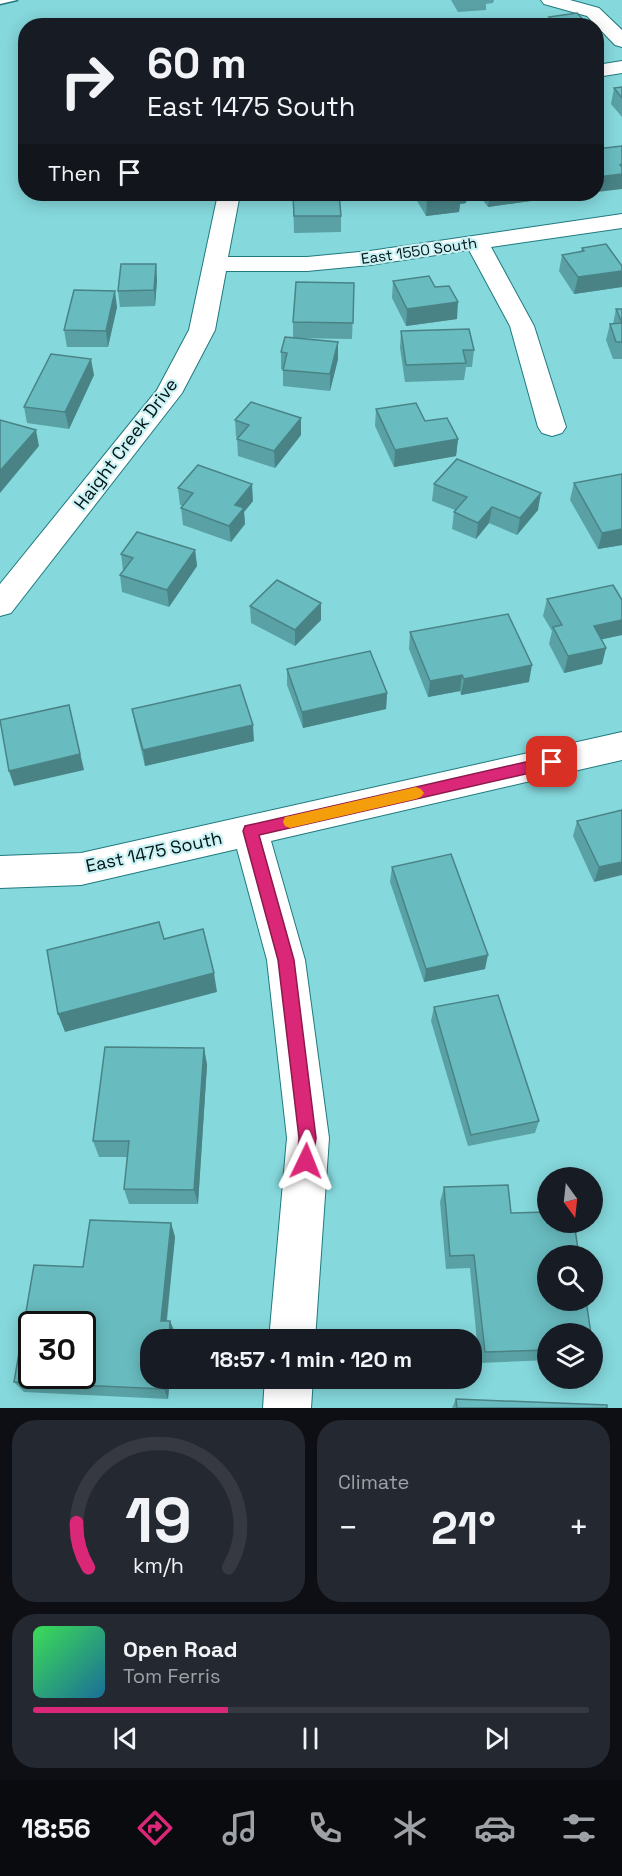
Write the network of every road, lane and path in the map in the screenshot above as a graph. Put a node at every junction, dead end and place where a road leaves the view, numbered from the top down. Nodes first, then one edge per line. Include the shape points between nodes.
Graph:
1 (13, 0) edge
2 (550, 0) edge
3 (0, 1) edge
4 (599, 18) edge
5 (604, 23) edge
6 (622, 41) edge
7 (622, 67) edge
8 (604, 69) edge
9 (228, 201) edge
10 (622, 221) edge
11 (477, 243) junction
12 (214, 264) junction
13 (552, 427) dead end
14 (0, 605) edge
15 (622, 746) edge
16 (250, 831) junction
17 (0, 872) edge
18 (293, 1329) edge
19 (289, 1389) edge
20 (287, 1408) edge

1 - 3 lane
2 - 4 street via 593,12
5 - 6 street
7 - 8 street
9 - 12 street, Haight Creek Drive
10 - 11 street, East 1550 South
11 - 12 street, East 1550 South via 306,264
11 - 13 street via 522,326
12 - 14 street, Haight Creek Drive via 202,330 169,393
15 - 16 street, East 1475 South
16 - 17 street, East 1475 South via 81,868
16 - 18 street via 286,960 308,1138
19 - 20 street

